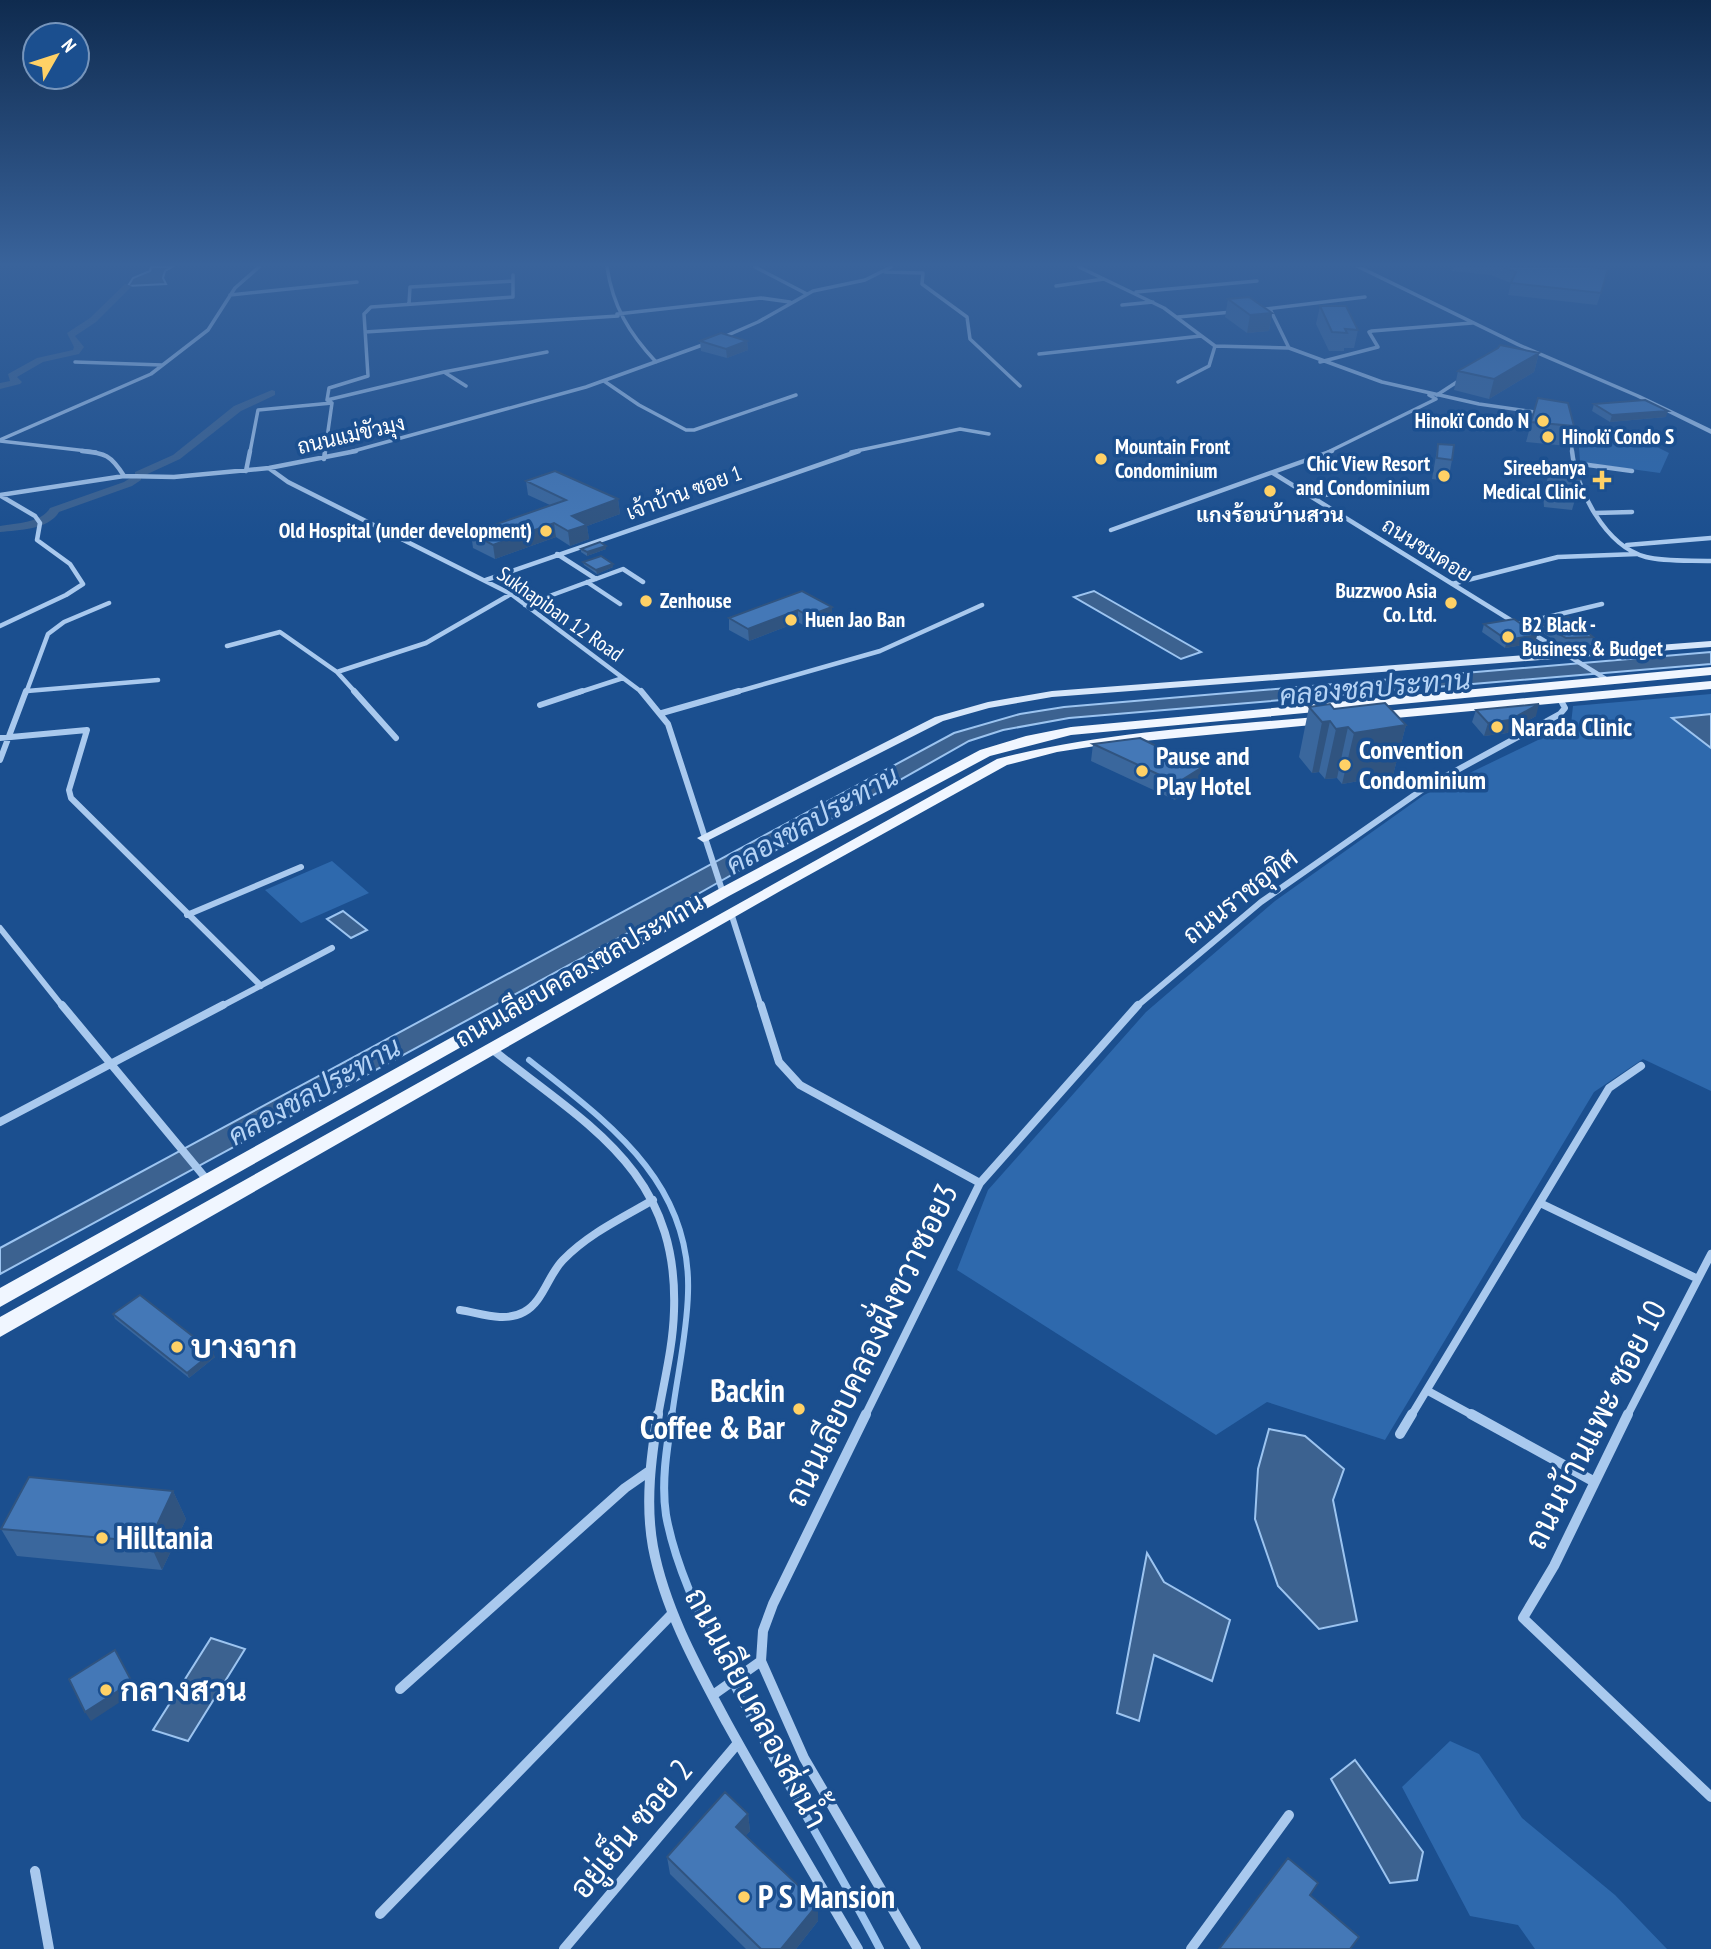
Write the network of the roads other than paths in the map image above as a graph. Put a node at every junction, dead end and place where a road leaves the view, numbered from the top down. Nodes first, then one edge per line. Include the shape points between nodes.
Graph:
1 (171, 358) edge
2 (367, 358) edge
3 (516, 358) edge
4 (652, 358) edge
5 (667, 358) edge
6 (990, 358) edge
7 (1214, 358) edge
8 (1311, 358) edge
9 (1336, 358) edge
10 (1556, 358) edge
11 (1563, 358) edge
12 (75, 362) dead end
13 (656, 362) junction
14 (1320, 362) junction
15 (162, 365) junction
16 (444, 372) junction
17 (1472, 373) edge
18 (604, 381) junction
19 (1178, 383) dead end
20 (466, 386) dead end
21 (1020, 386) dead end
22 (1424, 392) junction
23 (796, 395) dead end
24 (1437, 395) junction
25 (330, 401) junction
26 (1687, 411) junction
27 (1674, 413) junction
28 (1548, 414) edge
29 (1569, 419) edge
30 (1711, 424) edge
31 (1711, 432) edge
32 (989, 434) dead end
33 (0, 440) edge
34 (324, 459) junction
35 (1574, 463) junction
36 (269, 468) junction
37 (246, 471) junction
38 (1632, 471) dead end
39 (1273, 473) junction
40 (124, 476) junction
41 (1393, 482) dead end
42 (0, 496) edge
43 (1313, 498) junction
44 (1632, 512) dead end
45 (1595, 513) junction
46 (1111, 530) dead end
47 (1711, 538) edge
48 (1626, 545) junction
49 (557, 554) junction
50 (1638, 554) junction
51 (1711, 561) edge
52 (486, 579) junction
53 (596, 579) junction
54 (587, 582) junction
55 (643, 582) dead end
56 (1452, 584) junction
57 (511, 594) junction
58 (109, 603) dead end
59 (620, 604) dead end
60 (1602, 604) dead end
61 (525, 605) junction
62 (982, 605) dead end
63 (1518, 624) junction
64 (0, 626) edge
65 (1711, 645) edge
66 (227, 646) dead end
67 (1564, 653) junction
68 (1711, 671) edge
69 (337, 673) junction
70 (623, 678) junction
71 (158, 680) dead end
72 (1609, 681) junction
73 (1711, 685) edge
74 (1547, 687) junction
75 (27, 691) junction
76 (1560, 699) junction
77 (540, 705) dead end
78 (662, 713) junction
79 (10, 737) junction
80 (0, 738) edge
81 (396, 738) dead end
82 (0, 760) edge
83 (705, 842) junction
84 (301, 867) dead end
85 (760, 874) junction
86 (776, 887) junction
87 (723, 893) junction
88 (731, 913) junction
89 (187, 915) junction
90 (712, 924) junction
91 (0, 928) edge
92 (628, 946) junction
93 (332, 948) dead end
94 (261, 986) junction
95 (493, 1050) junction
96 (110, 1065) junction
97 (1641, 1066) dead end
98 (0, 1122) edge
99 (208, 1182) junction
100 (980, 1183) junction
101 (653, 1200) junction
102 (1540, 1203) junction
103 (1711, 1254) edge
104 (1698, 1279) junction
105 (0, 1298) edge
106 (460, 1310) dead end
107 (0, 1328) edge
108 (1429, 1391) junction
109 (1400, 1434) dead end
110 (648, 1472) junction
111 (1593, 1481) junction
112 (671, 1615) junction
113 (761, 1661) junction
114 (400, 1689) dead end
115 (713, 1695) junction
116 (738, 1743) junction
117 (1711, 1797) edge
118 (1289, 1815) dead end
119 (35, 1871) dead end
120 (380, 1914) dead end
121 (49, 1949) edge
122 (564, 1949) edge
123 (858, 1949) edge
124 (916, 1949) edge
125 (1191, 1949) edge

1 - 15 street
2 - 25 street via 368,376 330,386
3 - 16 street
4 - 13 street
5 - 13 street, ถนนแม่ขัวมุง
6 - 21 street
7 - 19 street via 1208,369
8 - 14 street
9 - 14 street
10 - 27 street
11 - 26 street
12 - 15 street
13 - 18 street, ถนนแม่ขัวมุง
14 - 22 street
15 - 33 street via 119,390
16 - 20 street
16 - 25 street
17 - 24 street
18 - 23 street via 686,430
18 - 34 street, ถนนแม่ขัวมุง
22 - 24 street
22 - 39 street via 1436,399 1355,441
24 - 28 street
25 - 34 street
25 - 37 street via 258,410
26 - 27 street
26 - 30 street
27 - 31 street
29 - 35 street
32 - 49 street, เจ้าบ้าน ซอย 1 via 960,429 821,461
33 - 40 street via 102,453 115,461
34 - 36 street, ถนนแม่ขัวมุง
35 - 38 street
35 - 45 street via 1581,489
36 - 37 street, ถนนแม่ขัวมุง
36 - 52 street, Sukhapiban 12 Road via 359,519
37 - 40 street, ถนนแม่ขัวมุง
39 - 43 street, ถนนชมดอย
39 - 46 street
40 - 42 street, ถนนแม่ขัวมุง
41 - 43 street
42 - 64 street via 35,516 40,523 37,540 66,561 83,584
43 - 56 street, ถนนชมดอย
44 - 45 street
45 - 48 street
47 - 48 street
48 - 50 street
49 - 52 street, เจ้าบ้าน ซอย 1
49 - 53 street
50 - 51 street
50 - 56 street via 1559,557
52 - 57 street, Sukhapiban 12 Road
53 - 54 street
53 - 55 street via 623,569
54 - 59 street
54 - 61 street
56 - 63 street, ถนนชมดอย
57 - 61 street, Sukhapiban 12 Road
57 - 69 street via 426,643
58 - 75 street via 48,634
60 - 63 street
61 - 70 street, Sukhapiban 12 Road
62 - 78 street via 880,651
63 - 67 street, ถนนชมดอย
65 - 67 main road
66 - 69 street via 280,632
67 - 72 street, ถนนชมดอย
67 - 83 main road via 1052,694 988,705 919,728
68 - 72 main road, ถนนเลียบคลองชลประทาน
69 - 81 street
70 - 77 street
70 - 78 street, Sukhapiban 12 Road
71 - 75 street
72 - 74 main road, ถนนเลียบคลองชลประทาน
73 - 76 main road, ถนนเลียบคลองชลประทาน
74 - 76 main road
74 - 85 main road, ถนนเลียบคลองชลประทาน via 1031,738 960,765
75 - 79 street
76 - 86 main road, ถนนเลียบคลองชลประทาน via 1102,741 1026,755 978,774
76 - 100 street, ถนนราชอุทิศ via 1565,708 1560,714 1426,787 1231,927 1137,1006
78 - 83 street, Sukhapiban 12 Road
79 - 80 street
79 - 82 street
79 - 89 street via 87,730 69,790 71,798
83 - 87 street, Sukhapiban 12 Road
84 - 89 street
85 - 86 main road via 739,889 738,898 747,900
85 - 87 main road, ถนนเลียบคลองชลประทาน
86 - 88 main road, ถนนเลียบคลองชลประทาน
87 - 92 main road, ถนนเลียบคลองชลประทาน
88 - 90 main road, ถนนเลียบคลองชลประทาน
88 - 100 street, ถนนเลียบคลองฝั่งขวาซอย3 via 786,1072 800,1085
89 - 94 street
90 - 92 main road via 716,918 711,916 665,941
90 - 95 main road, ถนนเลียบคลองชลประทาน
91 - 96 street
92 - 99 main road, ถนนเลียบคลองชลประทาน
93 - 94 street
94 - 96 street
95 - 101 street, ถนนเลียบคลองส่งน้ำ via 610,1145
95 - 107 main road, ถนนเลียบคลองชลประทาน
96 - 98 street
96 - 99 street
97 - 102 street via 1609,1088
99 - 105 main road, ถนนเลียบคลองชลประทาน
100 - 113 street, ถนนเลียบคลองฝั่งขวาซอย3 via 772,1604 763,1631
101 - 106 street via 582,1243 553,1269 538,1300 526,1311 494,1318
101 - 110 street, ถนนเลียบคลองส่งน้ำ via 666,1233 673,1277 673,1330
102 - 104 street
102 - 108 street
103 - 104 street, ถนนบ้านแพะ ซอย 10
104 - 111 street, ถนนบ้านแพะ ซอย 10
108 - 109 street
108 - 111 street
110 - 112 street, ถนนเลียบคลองส่งน้ำ via 649,1525
110 - 114 street
111 - 117 street, ถนนบ้านแพะ ซอย 10 via 1554,1566 1523,1618
112 - 115 street, ถนนเลียบคลองส่งน้ำ
112 - 120 street
113 - 115 street
113 - 124 street, ถนนเลียบคลองส่งน้ำ via 804,1758
115 - 116 street, ถนนเลียบคลองส่งน้ำ
116 - 122 street, อยู่เย็น ซอย 2
116 - 123 street, ถนนเลียบคลองส่งน้ำ
118 - 125 street
119 - 121 street

